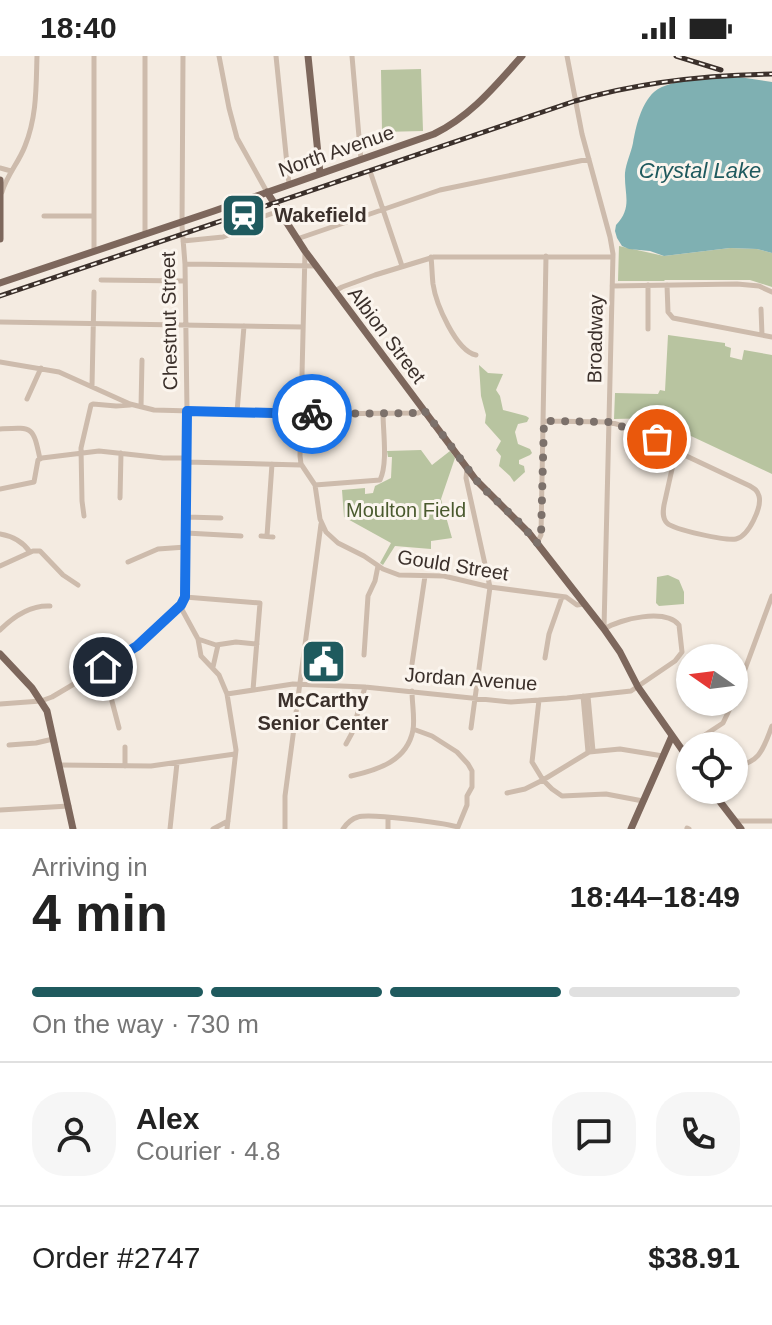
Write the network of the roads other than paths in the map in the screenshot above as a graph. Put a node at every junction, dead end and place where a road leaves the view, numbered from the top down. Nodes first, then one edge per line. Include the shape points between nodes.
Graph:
1 (37, 56) edge
2 (94, 56) edge
3 (145, 56) edge
4 (183, 56) edge
5 (219, 56) edge
6 (276, 56) edge
7 (308, 56) edge
8 (352, 56) edge
9 (522, 56) edge
10 (567, 56) edge
11 (589, 159) junction
12 (361, 160) junction
13 (0, 168) edge
14 (11, 171) junction
15 (320, 173) junction
16 (371, 174) dead end
17 (0, 180) edge
18 (289, 184) junction
19 (267, 192) junction
20 (1, 193) edge
21 (383, 209) junction
22 (279, 211) junction
23 (44, 216) dead end
24 (94, 216) junction
25 (183, 221) junction
26 (145, 234) junction
27 (0, 239) edge
28 (297, 239) junction
29 (183, 241) junction
30 (94, 251) junction
31 (305, 251) junction
32 (546, 256) junction
33 (431, 257) junction
34 (613, 257) junction
35 (185, 264) junction
36 (316, 266) junction
37 (402, 266) junction
38 (303, 267) junction
39 (3, 280) edge
40 (101, 280) dead end
41 (185, 281) junction
42 (648, 285) junction
43 (667, 285) junction
44 (612, 286) junction
45 (335, 291) junction
46 (94, 292) dead end
47 (772, 292) edge
48 (761, 309) dead end
49 (0, 322) edge
50 (93, 324) junction
51 (186, 326) junction
52 (244, 326) junction
53 (303, 327) junction
54 (648, 329) dead end
55 (762, 335) junction
56 (772, 337) edge
57 (476, 355) dead end
58 (142, 360) dead end
59 (0, 362) edge
60 (41, 368) junction
61 (92, 386) junction
62 (27, 399) dead end
63 (130, 404) junction
64 (141, 407) junction
65 (424, 410) junction
66 (187, 411) junction
67 (237, 412) junction
68 (383, 413) junction
69 (301, 414) junction
70 (544, 421) junction
71 (609, 422) junction
72 (0, 429) edge
73 (676, 451) junction
74 (81, 453) junction
75 (121, 453) junction
76 (40, 459) junction
77 (186, 460) junction
78 (272, 464) junction
79 (302, 465) junction
80 (468, 468) junction
81 (315, 485) junction
82 (0, 489) edge
83 (120, 498) dead end
84 (84, 516) dead end
85 (186, 517) junction
86 (221, 518) dead end
87 (321, 523) junction
88 (186, 533) junction
89 (0, 534) edge
90 (241, 536) dead end
91 (267, 536) dead end
92 (318, 538) junction
93 (334, 540) junction
94 (537, 543) junction
95 (186, 547) junction
96 (30, 552) junction
97 (128, 562) dead end
98 (378, 565) junction
99 (0, 566) edge
100 (389, 572) junction
101 (425, 576) junction
102 (375, 581) junction
103 (78, 585) dead end
104 (490, 587) junction
105 (573, 590) junction
106 (772, 596) edge
107 (185, 597) junction
108 (564, 597) junction
109 (584, 604) junction
110 (50, 606) dead end
111 (180, 606) junction
112 (604, 629) junction
113 (0, 630) edge
114 (198, 639) junction
115 (257, 644) junction
116 (218, 645) junction
117 (0, 654) edge
118 (364, 655) dead end
119 (545, 658) dead end
120 (748, 660) edge
121 (412, 664) dead end
122 (103, 667) junction
123 (213, 667) junction
124 (299, 684) junction
125 (365, 687) junction
126 (638, 687) junction
127 (253, 690) junction
128 (412, 691) junction
129 (227, 694) junction
130 (586, 696) junction
131 (475, 698) junction
132 (539, 700) junction
133 (41, 701) junction
134 (0, 704) edge
135 (726, 716) edge
136 (772, 726) edge
137 (119, 728) dead end
138 (471, 728) dead end
139 (413, 729) junction
140 (709, 732) edge
141 (672, 736) junction
142 (54, 738) junction
143 (676, 742) edge
144 (346, 744) dead end
145 (9, 745) dead end
146 (125, 747) dead end
147 (762, 751) junction
148 (590, 752) junction
149 (235, 754) junction
150 (769, 755) dead end
151 (663, 756) junction
152 (177, 763) junction
153 (748, 764) edge
154 (59, 765) junction
155 (125, 766) junction
156 (351, 776) dead end
157 (543, 780) junction
158 (507, 793) dead end
159 (643, 801) junction
160 (721, 804) edge
161 (69, 806) junction
162 (0, 810) edge
163 (388, 818) junction
164 (228, 821) junction
165 (772, 821) edge
166 (736, 826) edge
167 (458, 828) edge
168 (73, 829) edge
169 (170, 829) edge
170 (213, 829) edge
171 (227, 829) edge
172 (285, 829) edge
173 (343, 829) edge
174 (388, 829) edge
175 (631, 829) edge

1 - 14 street via 34,116
2 - 24 street
3 - 26 street
4 - 25 street, Chestnut Street
5 - 19 street, Albion Street via 237,138
6 - 18 street
7 - 15 main road
8 - 12 street
9 - 12 main road, North Avenue via 455,123
10 - 11 street, Broadway
11 - 21 street via 437,190
11 - 34 street, Broadway
12 - 15 main road, North Avenue
13 - 14 street
14 - 20 street
15 - 18 main road, North Avenue
16 - 21 street
17 - 20 main road
18 - 19 main road, North Avenue
19 - 22 main road, Albion Street
19 - 25 main road, North Avenue
20 - 27 main road
21 - 28 street
21 - 37 street
22 - 28 main road, Albion Street
22 - 29 street via 228,235
23 - 24 street
24 - 30 street
25 - 26 main road, North Avenue
25 - 29 street, Chestnut Street
26 - 30 main road, North Avenue
28 - 31 main road, Albion Street
29 - 35 street, Chestnut Street
30 - 39 main road, North Avenue
31 - 36 main road, Albion Street
31 - 38 street
32 - 33 street
32 - 34 street
32 - 70 street
33 - 37 street
33 - 57 street via 434,288 451,331 467,353
34 - 44 street, Broadway
35 - 38 street
35 - 41 street, Chestnut Street
36 - 38 street
36 - 45 main road, Albion Street
37 - 45 street
38 - 53 street
40 - 41 street
41 - 51 street, Chestnut Street
42 - 43 street
42 - 44 street
42 - 54 street
43 - 47 street via 744,284
43 - 55 street via 672,317
44 - 71 street, Broadway
45 - 65 main road, Albion Street
46 - 50 street
48 - 55 street
49 - 50 street
50 - 51 street
50 - 61 street
51 - 52 street
51 - 66 street, Chestnut Street
52 - 53 street
52 - 67 street
53 - 69 street
55 - 56 street
58 - 64 street
59 - 60 street
60 - 61 street
60 - 62 street
61 - 63 street
63 - 64 street
63 - 74 street via 91,404
64 - 66 street
65 - 68 street
65 - 80 main road, Albion Street
66 - 67 street
66 - 77 street, Chestnut Street
67 - 69 street
68 - 69 street
68 - 81 street via 380,480
69 - 79 street
70 - 71 street
70 - 94 street
71 - 73 street
71 - 112 street, Broadway
72 - 76 street via 32,431
73 - 73 street via 756,491 758,506 745,534 725,538 666,522 664,505
74 - 75 street
74 - 76 street
74 - 84 street
75 - 77 street
75 - 83 street
76 - 82 street via 34,482
77 - 78 street
77 - 85 street, Chestnut Street
78 - 79 street
78 - 91 street
79 - 81 street, Gould Street
80 - 94 main road, Albion Street
80 - 104 street
81 - 87 street, Gould Street
85 - 86 street
85 - 88 street, Chestnut Street
87 - 92 street
87 - 93 street, Gould Street
88 - 90 street
88 - 95 street, Chestnut Street
89 - 96 street
92 - 93 street
92 - 124 street
93 - 98 street, Gould Street
94 - 105 main road, Albion Street
95 - 97 street via 158,549
95 - 107 street, Chestnut Street
96 - 99 street
96 - 103 street via 42,551
98 - 100 street, Gould Street
98 - 102 street
100 - 101 street, Gould Street
100 - 102 street
101 - 104 street, Gould Street
101 - 121 street
102 - 118 street via 368,596
104 - 108 street, Gould Street
104 - 131 street
105 - 108 street
105 - 109 main road, Albion Street
106 - 120 street
107 - 111 street, Chestnut Street
107 - 115 street via 259,602
108 - 109 street, Gould Street
108 - 119 street
109 - 112 main road, Albion Street
110 - 113 street via 20,614
111 - 114 street
111 - 122 street, Chestnut Street via 137,646
112 - 126 main road, Albion Street
112 - 126 street via 641,617 676,620 682,652
114 - 116 street
114 - 123 street via 200,654
115 - 116 street
115 - 127 street
116 - 123 street
117 - 133 main road
122 - 133 street, Chestnut Street
122 - 137 street
123 - 129 street
124 - 125 street, Jordan Avenue
124 - 127 street, Jordan Avenue
124 - 172 street
125 - 128 street, Jordan Avenue
125 - 144 street
126 - 130 street, Jordan Avenue
126 - 141 main road, Albion Street
127 - 129 street, Jordan Avenue
128 - 131 street, Jordan Avenue
128 - 139 street
129 - 149 street
130 - 132 street, Jordan Avenue
130 - 148 street
131 - 132 street, Jordan Avenue
131 - 138 street
132 - 157 street via 532,762
133 - 134 street
133 - 142 main road
135 - 140 street
136 - 147 street
139 - 156 street via 396,759
139 - 167 street via 440,740 470,767 473,784
141 - 143 main road, Albion Street
141 - 151 main road
142 - 145 street
142 - 154 main road
146 - 155 street
147 - 150 street
147 - 153 street
148 - 151 street via 620,749
148 - 157 street
149 - 152 street
149 - 164 street
151 - 159 main road
152 - 155 street
152 - 169 street
154 - 155 street
154 - 161 main road
157 - 158 street
157 - 159 street via 562,796 606,794
159 - 175 main road
160 - 166 main road
161 - 162 street
161 - 168 main road
163 - 167 street
163 - 173 street via 359,817
163 - 174 street
164 - 170 street
164 - 171 street
165 - 166 street

